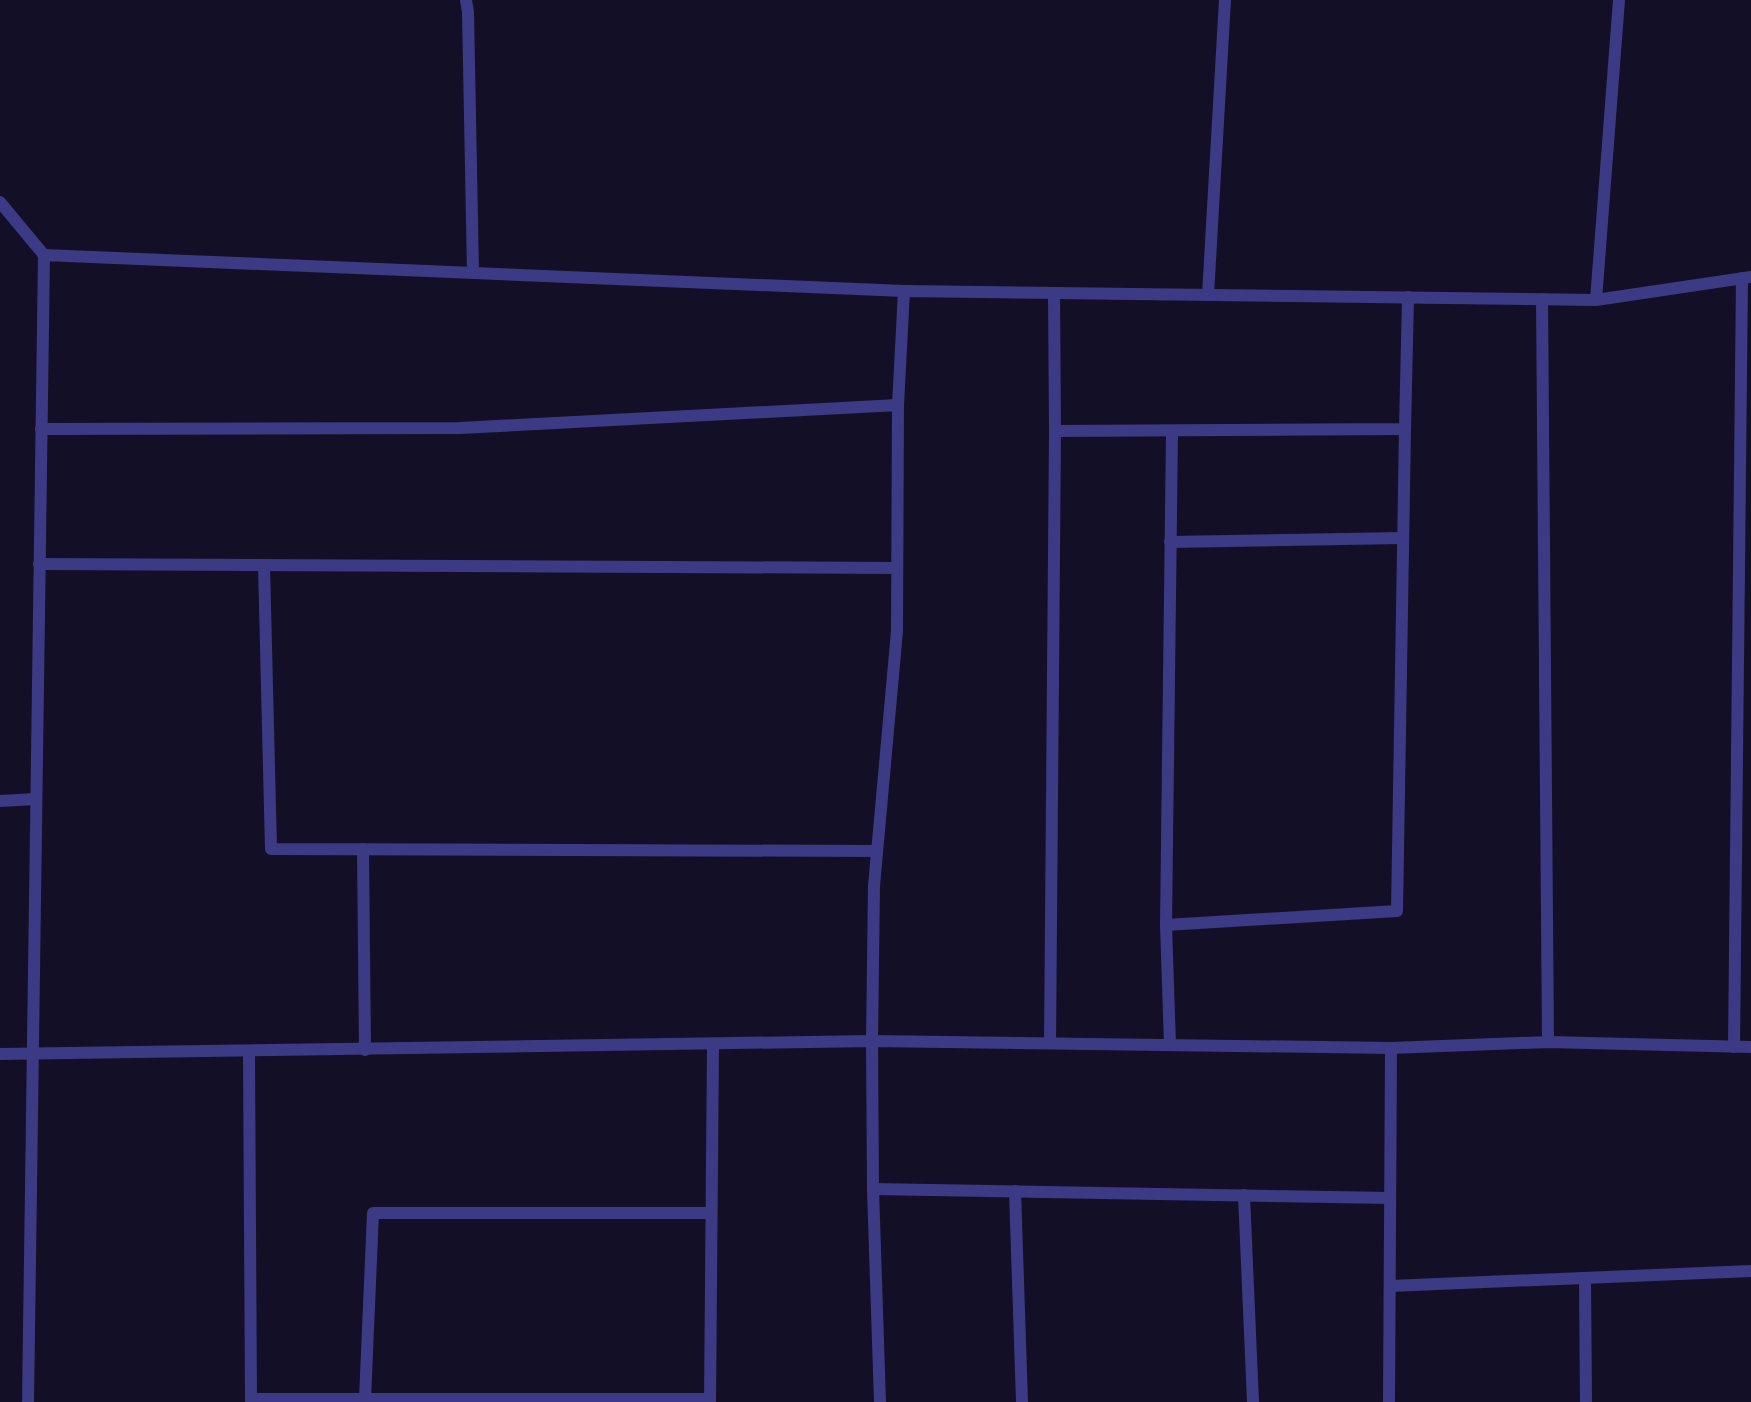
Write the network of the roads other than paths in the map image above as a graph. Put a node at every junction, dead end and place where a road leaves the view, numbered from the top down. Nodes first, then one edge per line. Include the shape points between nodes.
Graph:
1 (466, 0) edge
2 (1225, 0) edge
3 (1619, 0) edge
4 (0, 202) edge
5 (44, 255) junction
6 (473, 273) junction
7 (1746, 277) edge
8 (904, 291) junction
9 (1054, 293) junction
10 (1208, 295) junction
11 (1408, 297) junction
12 (1542, 299) junction
13 (1596, 300) junction
14 (898, 405) junction
15 (41, 429) junction
16 (1405, 429) junction
17 (1055, 431) junction
18 (1172, 431) junction
19 (1403, 538) junction
20 (1170, 542) junction
21 (39, 564) junction
22 (264, 565) junction
23 (898, 568) junction
24 (36, 799) junction
25 (0, 801) edge
26 (363, 850) junction
27 (877, 851) junction
28 (1166, 925) junction
29 (872, 1041) junction
30 (1548, 1042) junction
31 (1050, 1043) junction
32 (713, 1045) junction
33 (1170, 1045) junction
34 (1734, 1046) junction
35 (1751, 1047) edge
36 (1391, 1048) junction
37 (365, 1050) junction
38 (249, 1052) junction
39 (0, 1054) edge
40 (34, 1054) junction
41 (873, 1189) junction
42 (1015, 1191) junction
43 (1244, 1195) junction
44 (1390, 1198) junction
45 (711, 1213) junction
46 (1751, 1271) edge
47 (1585, 1278) junction
48 (1390, 1286) junction
49 (364, 1399) junction
50 (251, 1400) edge
51 (710, 1401) edge
52 (28, 1402) edge
53 (880, 1402) edge
54 (1022, 1402) edge
55 (1253, 1402) edge
56 (1389, 1402) edge
57 (1586, 1402) edge

1 - 6 street
2 - 10 street
3 - 13 street
4 - 5 street
5 - 6 street
5 - 15 street
6 - 8 street
7 - 13 street
7 - 34 street
8 - 9 street
8 - 14 street
9 - 10 street
9 - 17 street
10 - 11 street
11 - 12 street
11 - 16 street
12 - 13 street
12 - 30 street
14 - 15 street via 460,428
14 - 23 street
15 - 21 street
16 - 18 street
16 - 19 street
17 - 18 street
17 - 31 street
18 - 20 street
19 - 20 street
19 - 28 street via 1397,911
20 - 28 street
21 - 22 street
21 - 24 street
22 - 23 street
22 - 26 street via 271,849
23 - 27 street via 897,631
24 - 25 street
24 - 40 street
26 - 27 street
26 - 37 street
27 - 29 street
28 - 33 street
29 - 31 street
29 - 32 street
29 - 41 street
30 - 34 street
30 - 36 street
31 - 33 street
32 - 37 street
32 - 45 street
33 - 36 street
34 - 35 street
36 - 44 street
37 - 38 street
38 - 40 street
38 - 50 street
39 - 40 street
40 - 52 street
41 - 42 street
41 - 53 street
42 - 43 street
42 - 54 street
43 - 44 street
43 - 55 street
44 - 48 street
45 - 49 street via 373,1213
45 - 51 street
46 - 47 street
47 - 48 street
47 - 57 street
48 - 56 street
49 - 50 street
49 - 51 street

